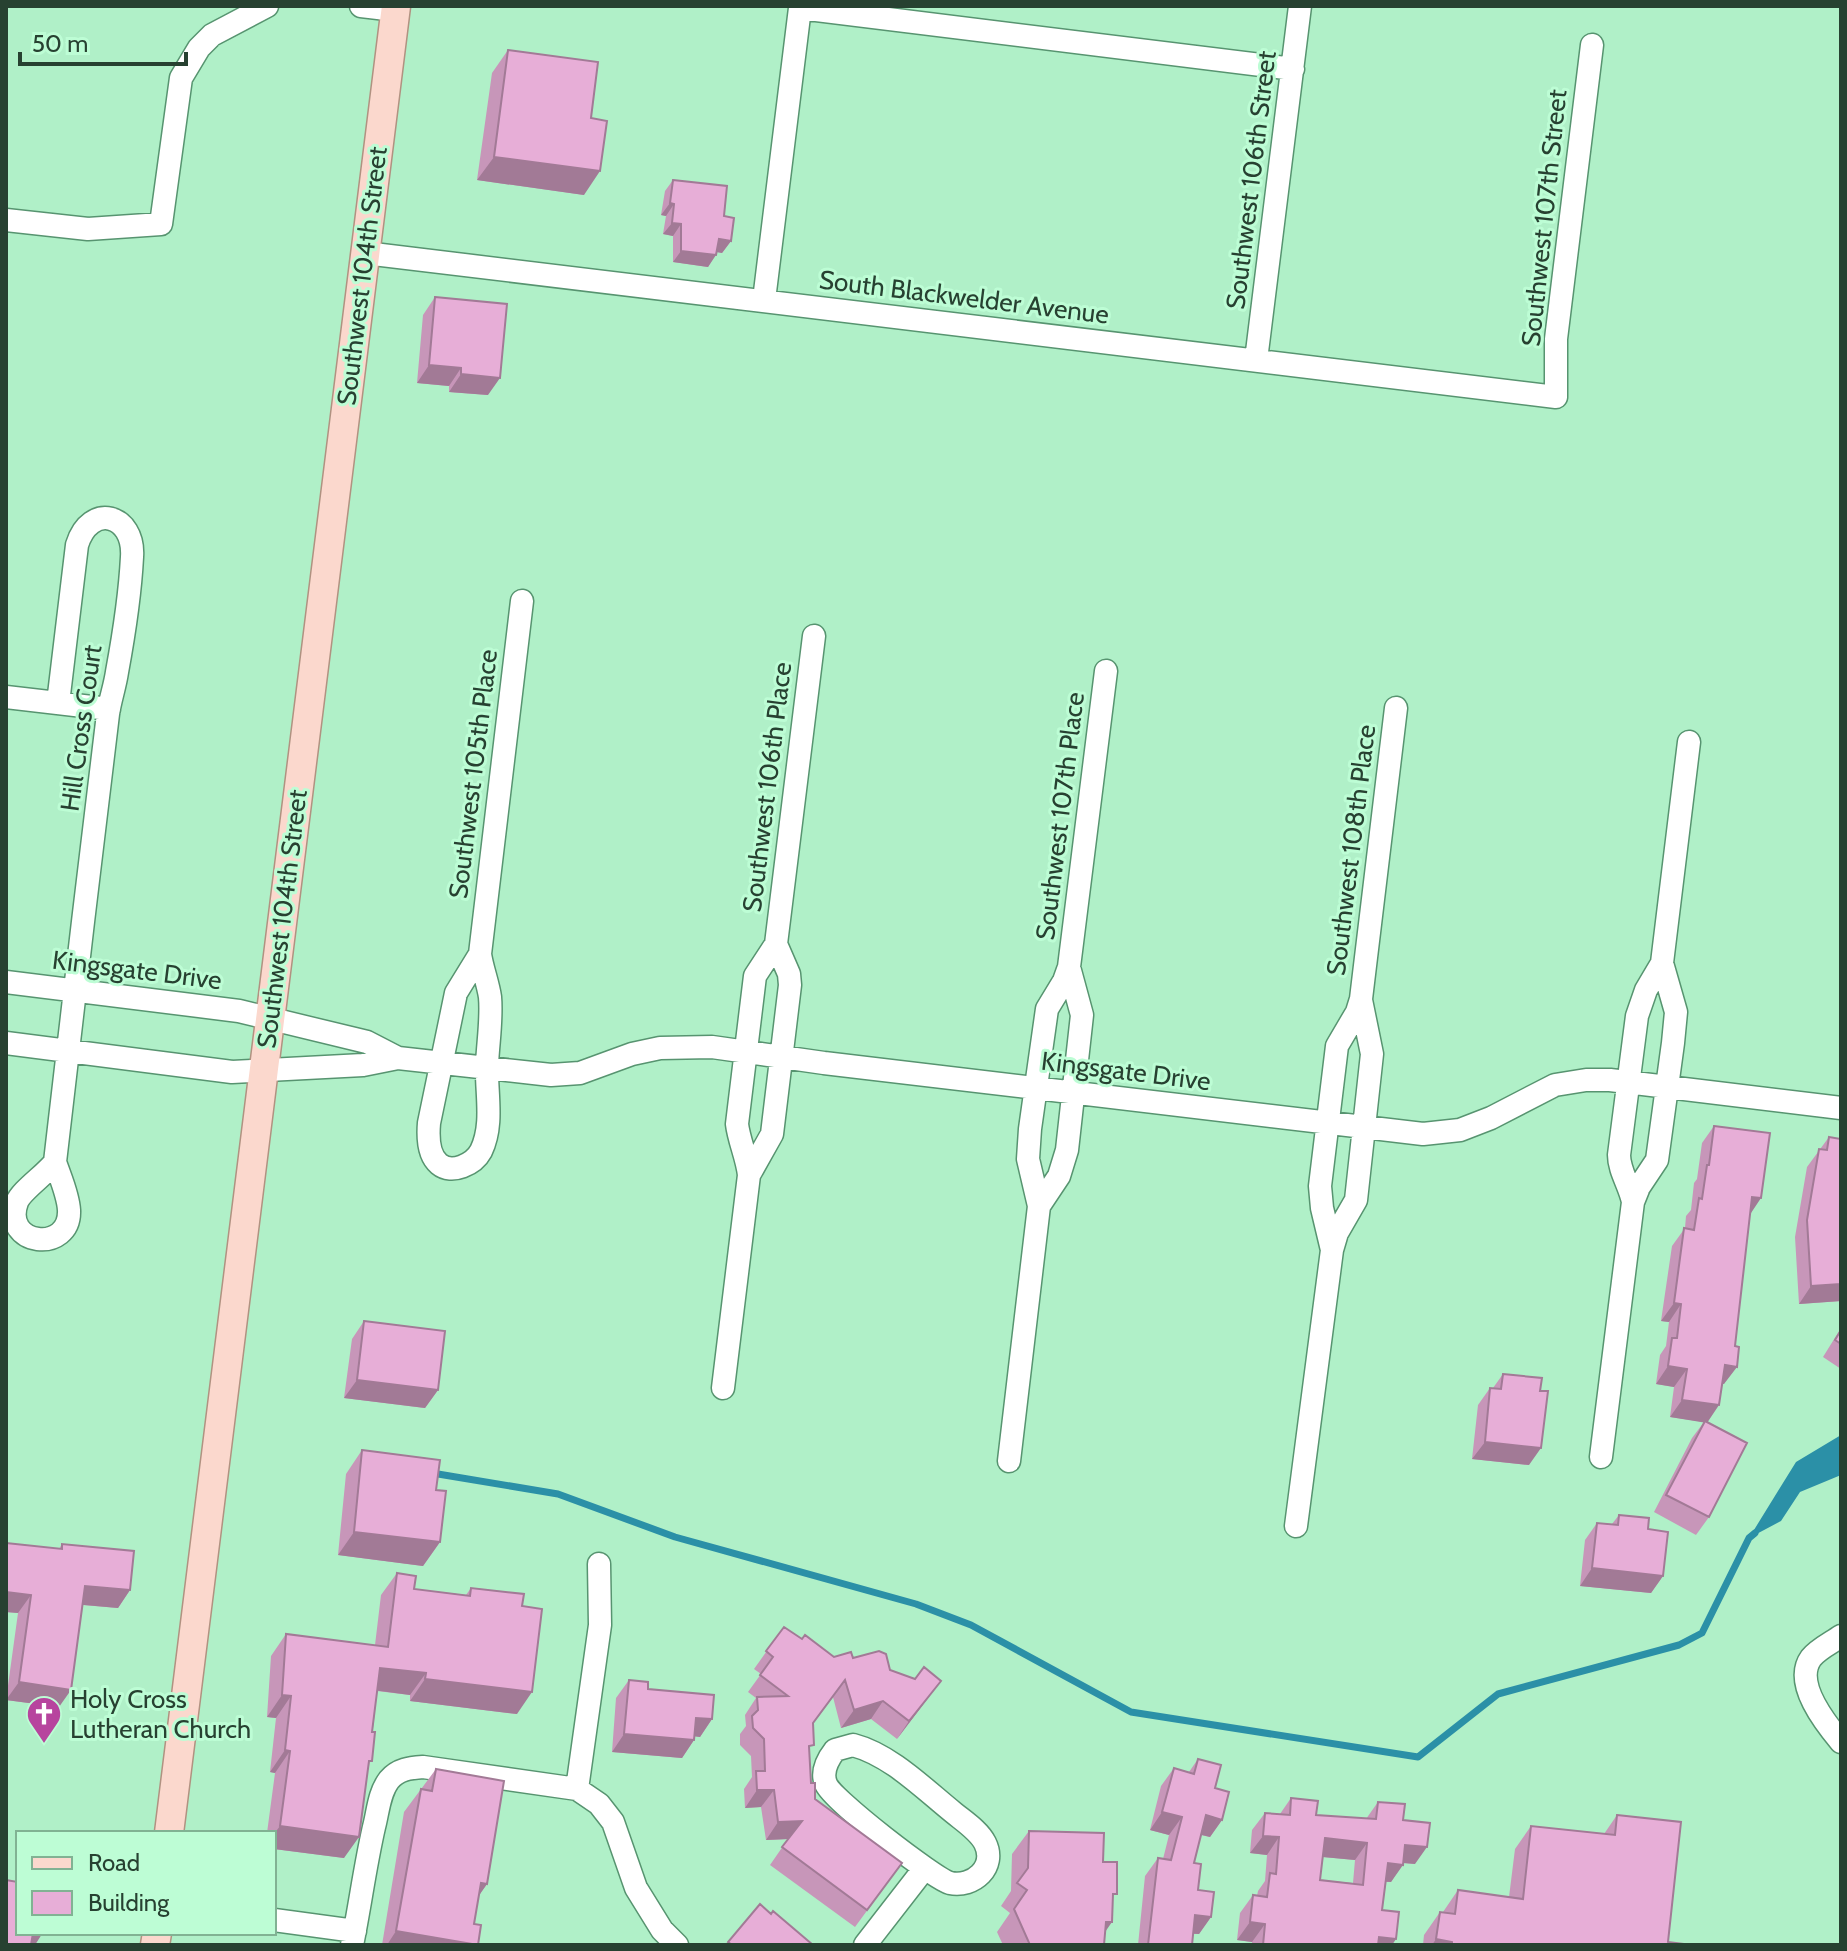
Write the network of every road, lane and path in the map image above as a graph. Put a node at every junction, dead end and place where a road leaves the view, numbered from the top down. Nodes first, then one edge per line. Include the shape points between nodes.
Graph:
1 (267, 6) edge
2 (361, 6) edge
3 (1300, 6) edge
4 (396, 8) edge
5 (1592, 45) dead end
6 (1293, 69) junction
7 (6, 220) edge
8 (365, 253) junction
9 (764, 300) junction
10 (1256, 360) junction
11 (1556, 397) joint
12 (522, 601) dead end
13 (814, 636) dead end
14 (1106, 671) dead end
15 (6, 697) edge
16 (58, 703) junction
17 (1396, 708) dead end
18 (109, 709) junction
19 (1689, 742) dead end
20 (776, 944) junction
21 (480, 954) junction
22 (1662, 963) junction
23 (1069, 967) junction
24 (6, 982) edge
25 (76, 990) junction
26 (1361, 999) junction
27 (270, 1018) junction
28 (6, 1043) edge
29 (69, 1052) junction
30 (746, 1052) junction
31 (782, 1057) junction
32 (398, 1058) junction
33 (440, 1063) junction
34 (487, 1068) junction
35 (264, 1071) junction
36 (1629, 1082) junction
37 (1668, 1087) junction
38 (1036, 1088) junction
39 (1073, 1092) junction
40 (1841, 1108) edge
41 (1328, 1124) junction
42 (1365, 1128) junction
43 (55, 1162) dead end
44 (749, 1175) junction
45 (1633, 1202) junction
46 (1039, 1206) junction
47 (1332, 1250) junction
48 (723, 1388) dead end
49 (1601, 1457) dead end
50 (1009, 1461) dead end
51 (1296, 1526) dead end
52 (599, 1564) dead end
53 (1841, 1636) edge
54 (1841, 1742) edge
55 (577, 1789) junction
56 (169, 1831) edge
57 (924, 1869) junction
58 (276, 1920) edge
59 (353, 1938) edge
60 (677, 1945) edge
61 (865, 1945) edge

1 - 7 street via 212,35 181,78 161,224 88,229
2 - 4 street
3 - 6 street, Southwest 106th Street
4 - 8 main road, Southwest 104th Street
5 - 11 street, Southwest 107th Street via 1556,339
6 - 9 street via 800,8
6 - 10 street, Southwest 106th Street
8 - 9 street, South Blackwelder Avenue
8 - 27 main road, Southwest 104th Street
9 - 10 street, South Blackwelder Avenue
10 - 11 street, South Blackwelder Avenue
12 - 21 street, Southwest 105th Place
13 - 20 street, Southwest 106th Place
14 - 23 street, Southwest 107th Place
15 - 16 street
16 - 18 street
16 - 18 street, Hill Cross Court via 80,534 100,518 111,519 122,524 133,542
17 - 26 street, Southwest 108th Place
18 - 25 street, Hill Cross Court
19 - 22 street
20 - 30 street, Southwest 106th Place via 755,976
20 - 31 street, Southwest 106th Place via 790,985
21 - 33 street, Southwest 105th Place via 456,993
21 - 34 street, Southwest 105th Place via 490,992
22 - 36 street via 1637,1016
22 - 37 street via 1676,1012
23 - 38 street, Southwest 107th Place via 1047,1009
23 - 39 street, Southwest 107th Place via 1082,1015
24 - 25 street, Kingsgate Drive
25 - 27 street, Kingsgate Drive
25 - 29 street, Hill Cross Court
26 - 41 street, Southwest 108th Place via 1337,1046
26 - 42 street, Southwest 108th Place via 1372,1054
27 - 32 street, Kingsgate Drive via 367,1042
27 - 35 main road, Southwest 104th Street
28 - 29 street, Kingsgate Drive
29 - 35 street, Kingsgate Drive via 232,1072
29 - 43 street, Hill Cross Court
30 - 31 street, Kingsgate Drive
30 - 34 street, Kingsgate Drive via 660,1048 580,1073
30 - 44 street, Southwest 106th Place via 737,1124
31 - 38 street, Kingsgate Drive
31 - 44 street, Southwest 106th Place via 772,1134
32 - 33 street, Kingsgate Drive
32 - 35 street, Kingsgate Drive
33 - 34 street, Kingsgate Drive
33 - 34 street, Southwest 105th Place via 428,1137 434,1159 450,1168 473,1161 485,1139
35 - 56 main road, Southwest 104th Street
36 - 37 street, Kingsgate Drive
36 - 42 street, Kingsgate Drive via 1555,1085 1491,1118 1451,1131
36 - 45 street via 1619,1164
37 - 40 street, Kingsgate Drive
37 - 45 street via 1657,1160
38 - 39 street, Kingsgate Drive
38 - 46 street, Southwest 107th Place via 1028,1159
39 - 41 street, Kingsgate Drive
39 - 46 street, Southwest 107th Place via 1063,1165
41 - 42 street, Kingsgate Drive
41 - 47 street, Southwest 108th Place via 1320,1199
42 - 47 street, Southwest 108th Place via 1356,1200
44 - 48 street, Southwest 106th Place
45 - 49 street
46 - 50 street, Southwest 107th Place
47 - 51 street, Southwest 108th Place
52 - 55 street via 600,1625
53 - 54 street via 1811,1657 1805,1675 1818,1708
55 - 59 street via 423,1767 396,1773 381,1797
55 - 60 street via 613,1822 636,1888
57 - 57 street via 951,1883 973,1881 988,1862 987,1848 972,1827 887,1761 853,1745 835,1750 826,1766 825,1784 845,1808
57 - 61 street
58 - 59 street

